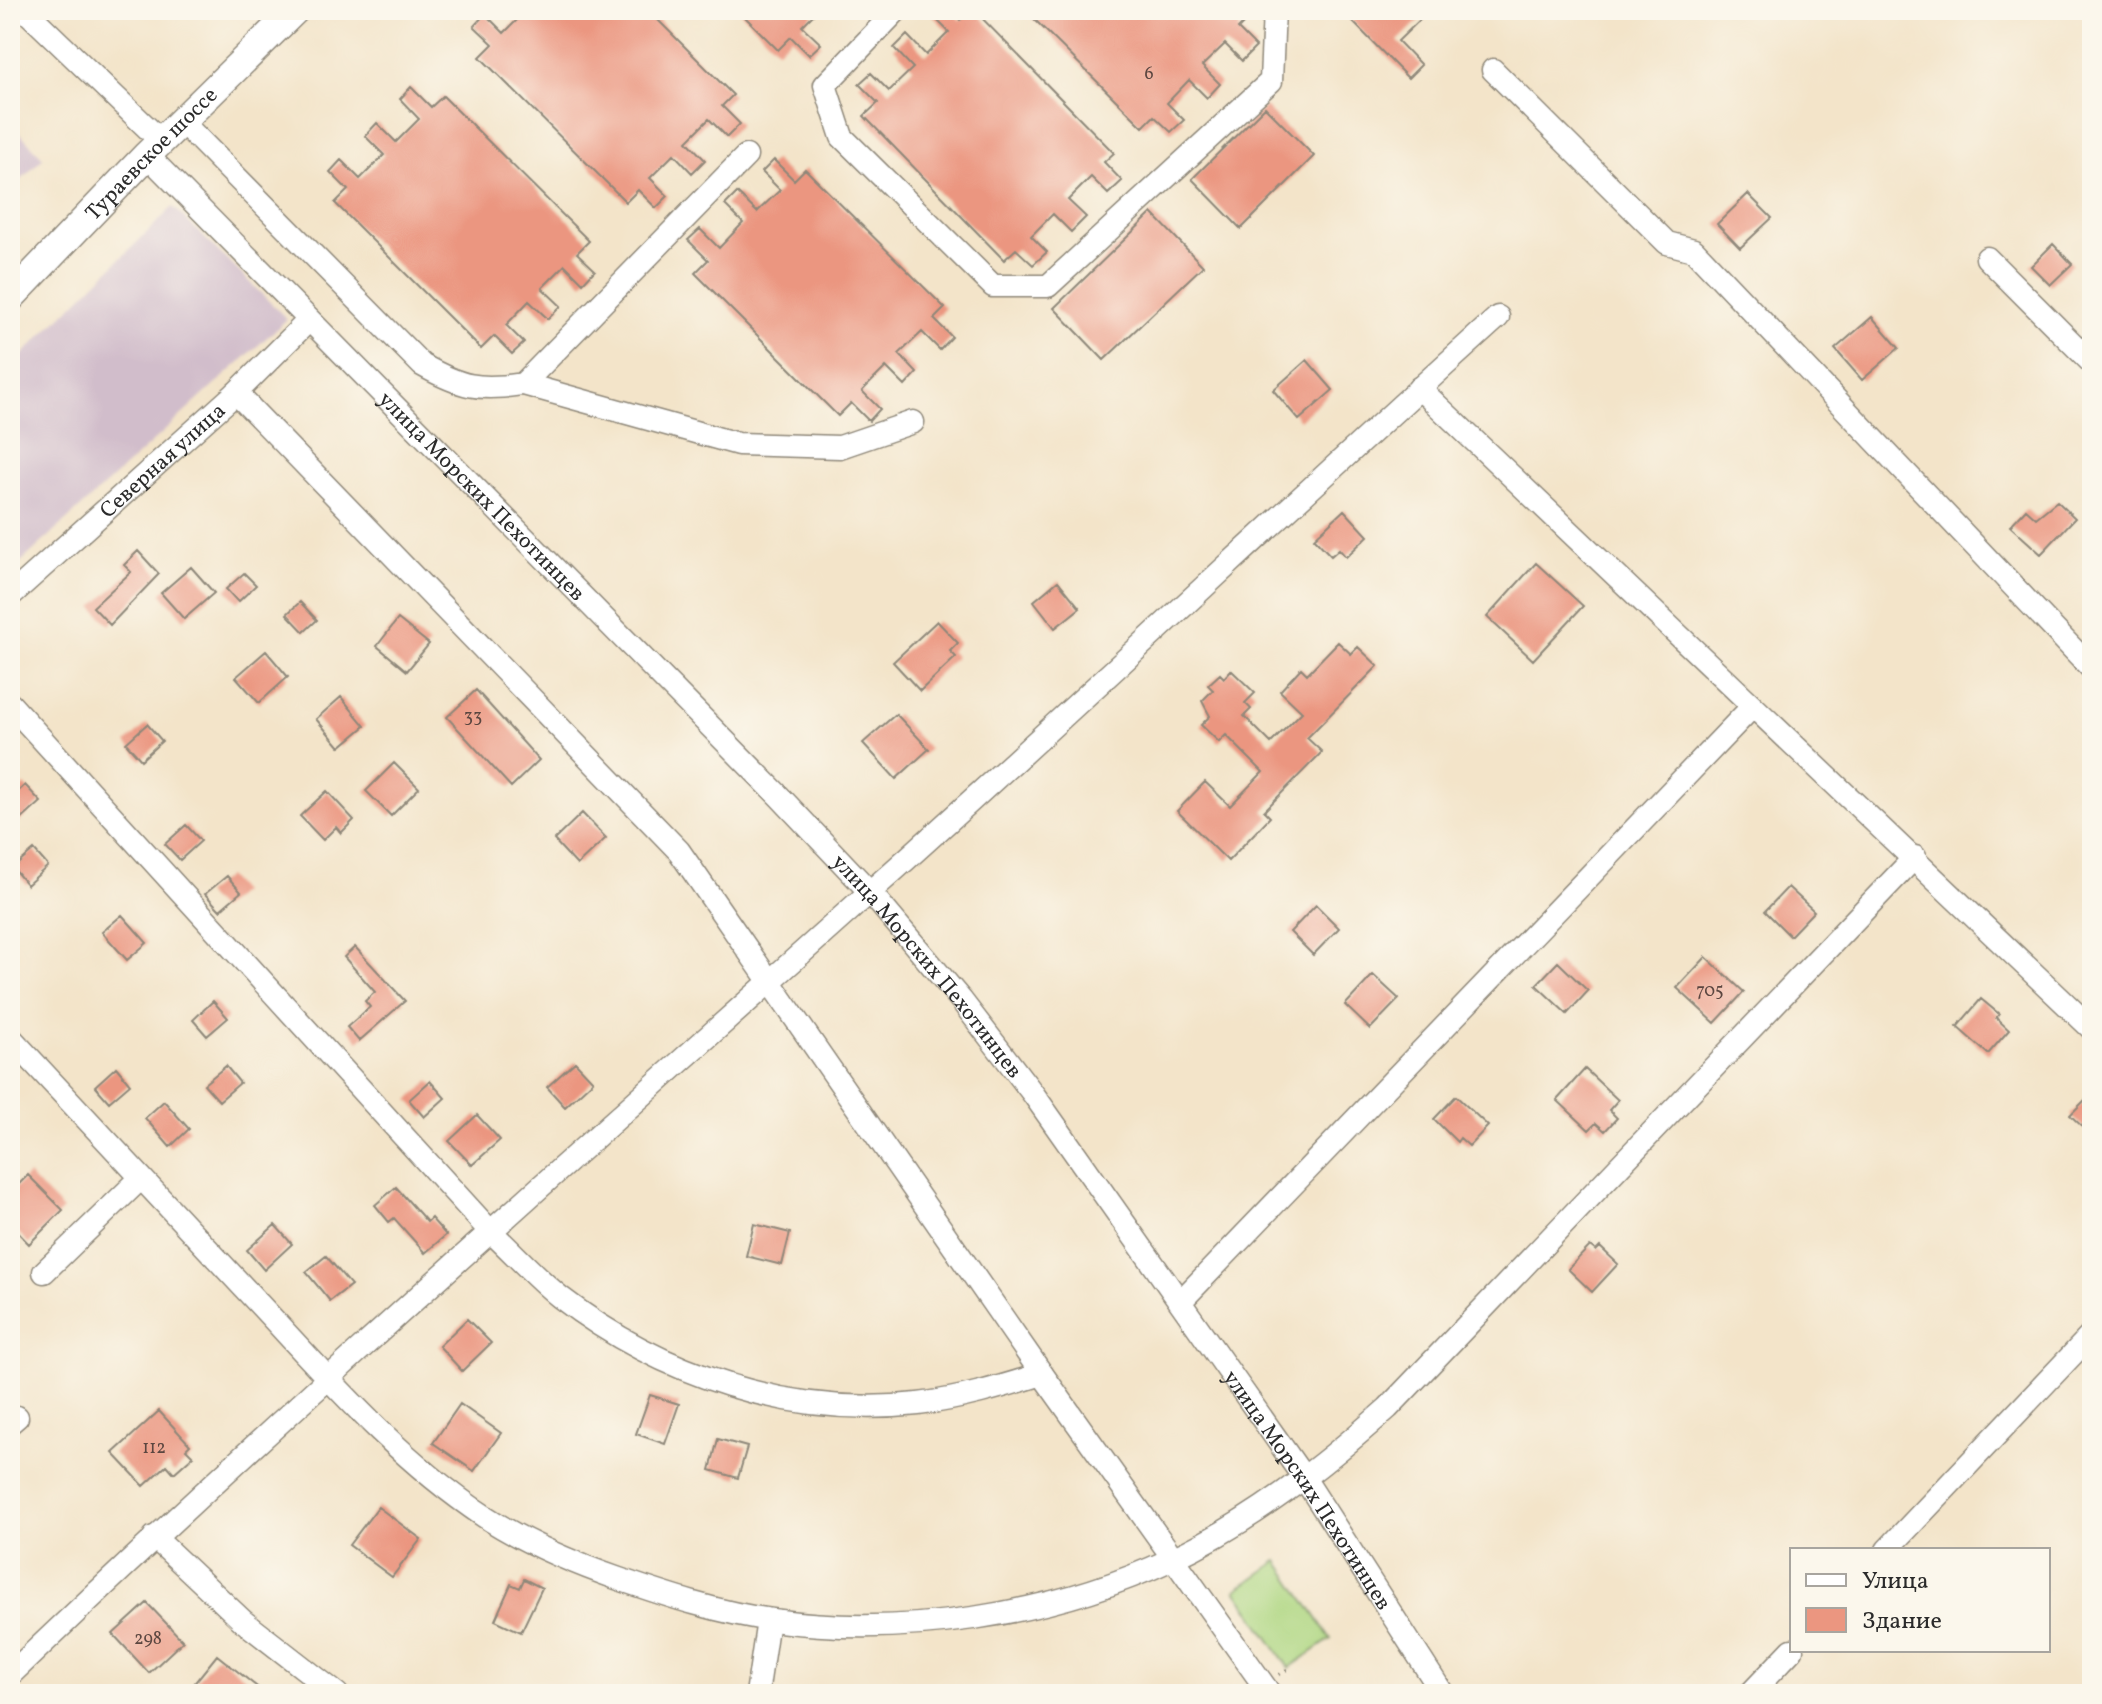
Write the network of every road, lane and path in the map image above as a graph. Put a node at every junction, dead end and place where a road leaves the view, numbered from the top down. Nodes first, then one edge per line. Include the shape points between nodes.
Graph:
1 (25, 10) edge
2 (295, 10) edge
3 (897, 10) edge
4 (1274, 10) edge
5 (1493, 70) dead end
6 (163, 139) junction
7 (746, 156) dead end
8 (1987, 258) dead end
9 (10, 298) edge
10 (1498, 317) dead end
11 (309, 320) junction
12 (2092, 363) edge
13 (523, 384) junction
14 (1419, 388) junction
15 (236, 393) junction
16 (913, 422) dead end
17 (10, 596) edge
18 (2092, 669) edge
19 (10, 704) edge
20 (1752, 707) junction
21 (1915, 857) junction
22 (870, 892) junction
23 (768, 981) junction
24 (2092, 1029) edge
25 (10, 1037) edge
26 (141, 1178) junction
27 (489, 1230) junction
28 (44, 1272) dead end
29 (1182, 1300) junction
30 (2092, 1334) edge
31 (1042, 1374) junction
32 (328, 1378) junction
33 (1304, 1478) junction
34 (154, 1537) junction
35 (1889, 1548) edge
36 (1172, 1560) junction
37 (768, 1620) junction
38 (1790, 1652) edge
39 (10, 1675) edge
40 (337, 1694) edge
41 (757, 1694) edge
42 (1270, 1694) edge
43 (1443, 1694) edge
44 (1750, 1694) edge

1 - 6 street
2 - 6 main road, Тураевское шоссе
3 - 4 street via 825,85 842,137 993,286 1048,286 1271,81
5 - 18 street via 1667,243 1694,250
6 - 9 main road, Тураевское шоссе
6 - 11 street, улица Морских Пехотинцев
6 - 13 street via 422,365 457,384 489,390
7 - 13 street
8 - 12 street
10 - 14 street
11 - 15 street, Северная улица
11 - 22 street, улица Морских Пехотинцев
13 - 16 street via 738,444 840,447
14 - 20 street
14 - 22 street
15 - 17 street, Северная улица
15 - 23 street via 679,851
19 - 27 street
20 - 21 street
20 - 29 street
21 - 24 street
21 - 33 street via 1388,1408
22 - 23 street
22 - 29 street, улица Морских Пехотинцев via 1034,1095
23 - 27 street
23 - 31 street
25 - 26 street
26 - 28 street
26 - 32 street
27 - 31 street via 559,1296 608,1329 671,1365 726,1385 790,1400 891,1405 981,1393
27 - 32 street
29 - 33 street, улица Морских Пехотинцев
30 - 35 street
31 - 36 street
32 - 34 street
32 - 37 street via 433,1479 497,1523 645,1588
33 - 36 street
33 - 43 street, улица Морских Пехотинцев
34 - 39 street
34 - 40 street via 243,1621
36 - 37 street via 1072,1595 970,1617 871,1627
36 - 42 street
37 - 41 street
38 - 44 street

